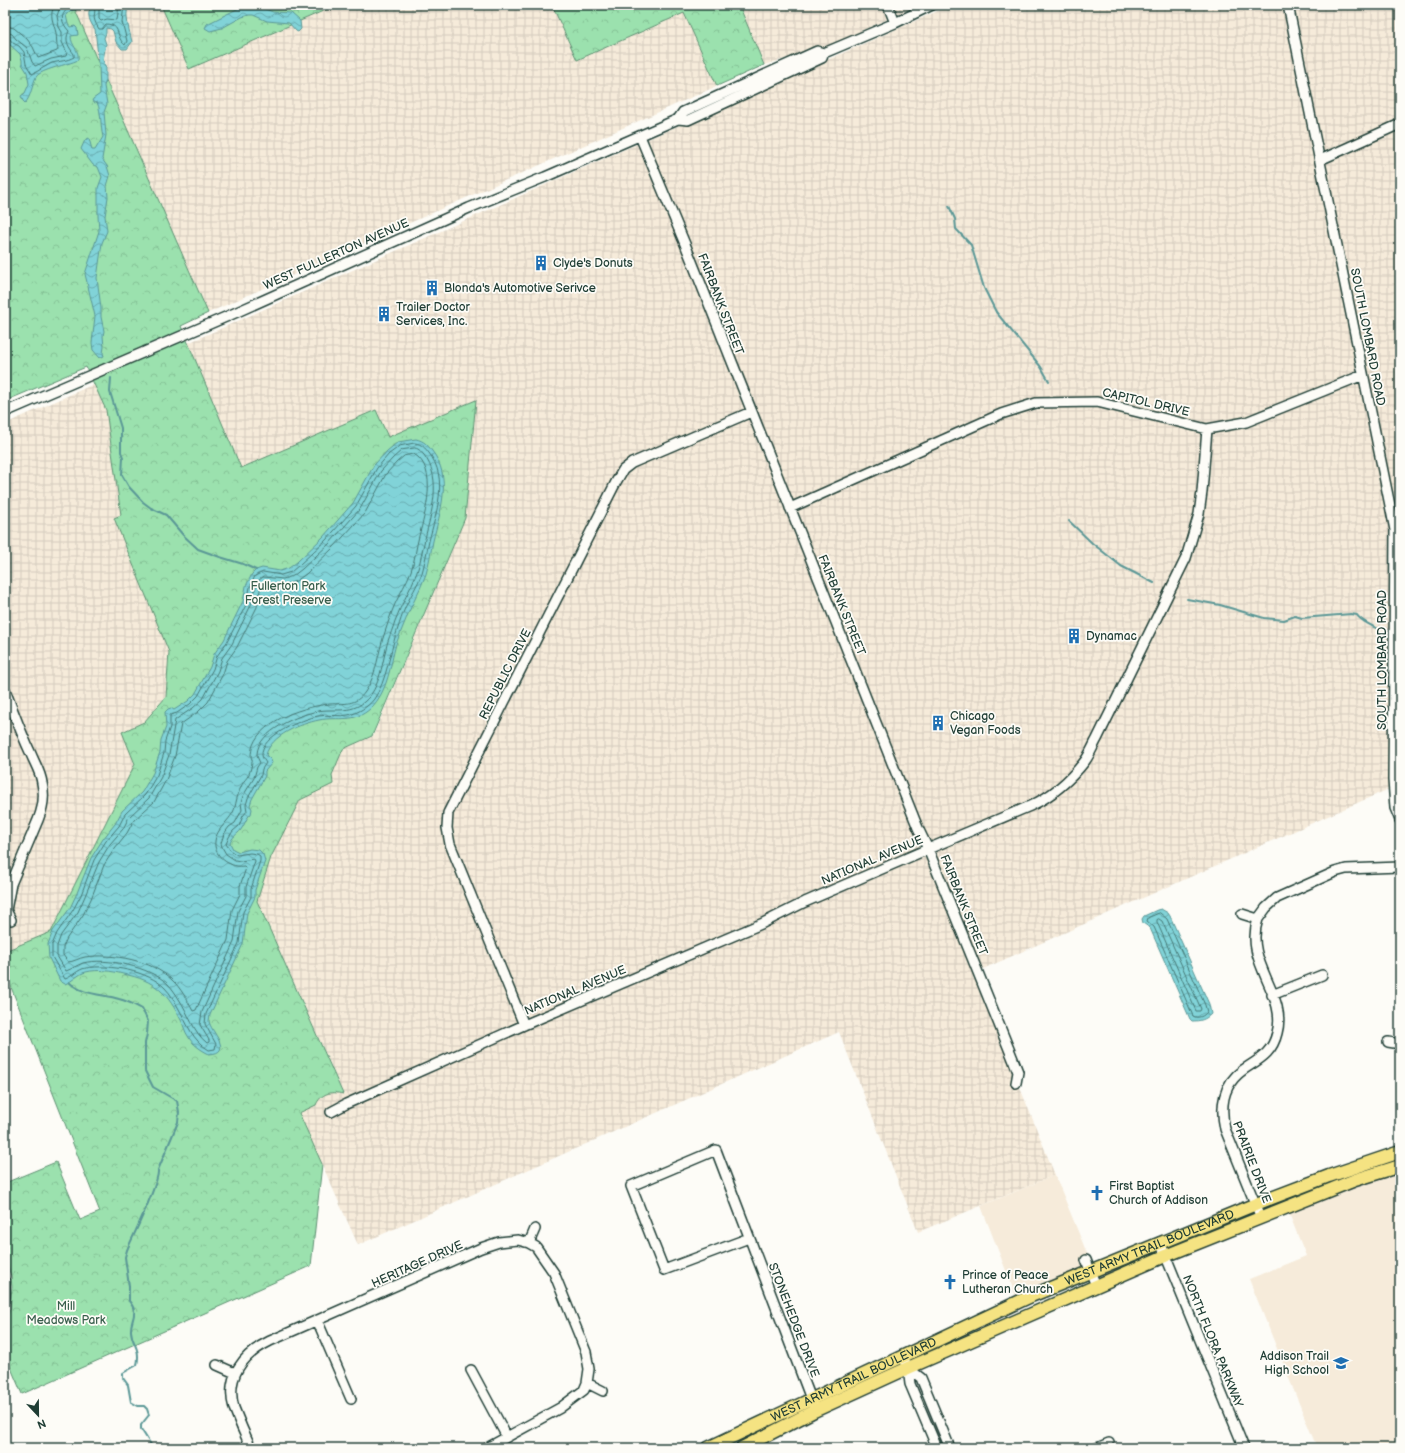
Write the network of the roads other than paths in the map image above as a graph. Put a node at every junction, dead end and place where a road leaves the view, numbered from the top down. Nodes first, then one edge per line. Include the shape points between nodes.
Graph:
1 (888, 5) edge
2 (932, 5) edge
3 (1288, 5) edge
4 (895, 23) junction
5 (1400, 124) edge
6 (640, 136) junction
7 (1320, 160) junction
8 (1363, 375) junction
9 (5, 412) edge
10 (751, 412) junction
11 (1207, 429) junction
12 (790, 508) junction
13 (5, 690) edge
14 (1400, 820) edge
15 (928, 848) junction
16 (1400, 867) edge
17 (1242, 914) dead end
18 (11, 920) dead end
19 (1258, 920) junction
20 (1322, 975) dead end
21 (1272, 995) junction
22 (524, 1025) junction
23 (1388, 1042) dead end
24 (1400, 1044) edge
25 (1016, 1083) dead end
26 (331, 1112) dead end
27 (1400, 1152) edge
28 (1400, 1166) edge
29 (1352, 1168) junction
30 (1355, 1180) junction
31 (1256, 1204) junction
32 (1261, 1218) junction
33 (535, 1229) dead end
34 (750, 1238) junction
35 (1160, 1242) junction
36 (529, 1243) junction
37 (1165, 1256) junction
38 (1088, 1266) junction
39 (5, 1282) edge
40 (1096, 1286) junction
41 (1031, 1296) junction
42 (5, 1298) edge
43 (1002, 1309) junction
44 (1038, 1311) junction
45 (317, 1320) junction
46 (1008, 1324) junction
47 (903, 1356) junction
48 (217, 1365) dead end
49 (908, 1368) junction
50 (471, 1370) dead end
51 (235, 1373) junction
52 (587, 1383) junction
53 (603, 1391) dead end
54 (351, 1399) dead end
55 (813, 1405) junction
56 (508, 1437) junction
57 (1109, 1443) dead end
58 (251, 1448) edge
59 (487, 1448) edge
60 (708, 1448) edge
61 (742, 1448) edge
62 (937, 1448) edge
63 (950, 1448) edge
64 (1097, 1448) edge
65 (1244, 1448) edge

1 - 4 street
2 - 4 street, WEST FULLERTON AVENUE
3 - 7 street, SOUTH LOMBARD ROAD
4 - 6 street, WEST FULLERTON AVENUE via 824,53 822,58 688,120 678,119
5 - 7 street
6 - 9 street, WEST FULLERTON AVENUE via 469,208
6 - 10 street, FAIRBANK STREET
7 - 8 street, SOUTH LOMBARD ROAD
8 - 11 street, CAPITOL DRIVE via 1246,422
8 - 14 street, SOUTH LOMBARD ROAD via 1394,530 1393,780 1395,808
10 - 12 street, FAIRBANK STREET
10 - 22 street, REPUBLIC DRIVE via 632,462 623,470 448,813 446,828 450,844
11 - 12 street, CAPITOL DRIVE via 1107,403 1036,404 1001,414
11 - 15 street, NATIONAL AVENUE via 1202,492 1186,558 1086,760 1062,785 1039,802
12 - 15 street, FAIRBANK STREET
13 - 18 street via 38,769 44,798 42,811 11,884 6,910
15 - 22 street, NATIONAL AVENUE via 761,924
15 - 25 street, FAIRBANK STREET via 1018,1072
16 - 19 street via 1351,868 1335,872 1278,898 1266,908
17 - 19 street
19 - 21 street, PRAIRIE DRIVE via 1254,929 1254,941 1259,964
20 - 21 street
21 - 31 street, PRAIRIE DRIVE via 1278,1014 1276,1038 1264,1057 1230,1083 1224,1094 1222,1108 1225,1129
22 - 26 street, NATIONAL AVENUE
23 - 24 street
27 - 29 main road, WEST ARMY TRAIL BOULEVARD
28 - 30 main road, WEST ARMY TRAIL BOULEVARD
29 - 30 main road
29 - 31 main road, WEST ARMY TRAIL BOULEVARD
30 - 32 main road, WEST ARMY TRAIL BOULEVARD
31 - 32 street, PRAIRIE DRIVE
31 - 35 main road, WEST ARMY TRAIL BOULEVARD
32 - 37 main road, WEST ARMY TRAIL BOULEVARD
33 - 36 street
34 - 34 street, STONEHEDGE DRIVE via 716,1150 631,1186 664,1270
34 - 55 street, STONEHEDGE DRIVE
35 - 37 street, NORTH FLORA PARKWAY
35 - 38 main road, WEST ARMY TRAIL BOULEVARD
36 - 45 street, HERITAGE DRIVE via 518,1240 499,1242 481,1248
36 - 52 street via 536,1247 554,1273 586,1352 589,1368
37 - 40 main road, WEST ARMY TRAIL BOULEVARD
37 - 65 street, NORTH FLORA PARKWAY
38 - 40 street
38 - 41 main road, WEST ARMY TRAIL BOULEVARD
39 - 42 street
40 - 44 main road, WEST ARMY TRAIL BOULEVARD
41 - 43 main road, WEST ARMY TRAIL BOULEVARD
41 - 44 main road
43 - 46 main road
43 - 47 main road, WEST ARMY TRAIL BOULEVARD
44 - 46 main road, WEST ARMY TRAIL BOULEVARD
45 - 51 street, HERITAGE DRIVE via 260,1346 249,1354
45 - 54 street
46 - 49 main road, WEST ARMY TRAIL BOULEVARD
47 - 49 street
47 - 55 main road, WEST ARMY TRAIL BOULEVARD
48 - 51 street
49 - 55 main road, WEST ARMY TRAIL BOULEVARD
49 - 62 street via 910,1384
49 - 63 street via 921,1378
50 - 56 street
51 - 58 street, HERITAGE DRIVE via 232,1397 234,1408
52 - 53 street
52 - 56 street via 584,1390 560,1408
55 - 60 main road, WEST ARMY TRAIL BOULEVARD
55 - 61 main road, WEST ARMY TRAIL BOULEVARD
56 - 59 street
57 - 64 street

